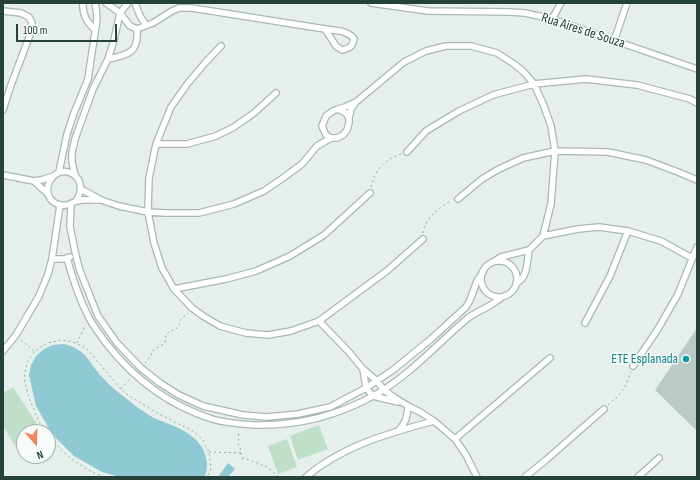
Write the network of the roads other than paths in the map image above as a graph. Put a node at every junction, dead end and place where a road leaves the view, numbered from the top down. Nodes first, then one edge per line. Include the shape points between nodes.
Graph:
1 (83, 3) edge
2 (95, 3) edge
3 (106, 3) edge
4 (128, 3) edge
5 (135, 3) edge
6 (371, 3) edge
7 (561, 3) edge
8 (627, 3) edge
9 (3, 11) edge
10 (120, 13) junction
11 (552, 19) junction
12 (146, 25) junction
13 (138, 28) junction
14 (325, 29) junction
15 (95, 30) junction
16 (614, 41) junction
17 (221, 46) dead end
18 (108, 59) junction
19 (697, 69) edge
20 (534, 84) junction
21 (276, 93) dead end
22 (356, 102) junction
23 (697, 103) edge
24 (338, 109) junction
25 (3, 110) edge
26 (349, 118) junction
27 (323, 130) junction
28 (331, 138) junction
29 (156, 144) junction
30 (318, 146) junction
31 (555, 151) junction
32 (407, 152) road end
33 (59, 172) junction
34 (3, 175) edge
35 (75, 175) junction
36 (51, 177) junction
37 (697, 180) edge
38 (34, 181) junction
39 (81, 189) junction
40 (370, 193) road end
41 (48, 195) junction
42 (458, 199) road end
43 (101, 200) junction
44 (74, 202) junction
45 (60, 205) junction
46 (148, 212) junction
47 (628, 231) junction
48 (543, 236) junction
49 (423, 239) road end
50 (697, 247) edge
51 (529, 250) junction
52 (76, 256) junction
53 (68, 258) junction
54 (692, 258) junction
55 (52, 259) junction
56 (490, 264) junction
57 (483, 272) junction
58 (516, 283) junction
59 (174, 289) junction
60 (504, 296) junction
61 (319, 321) junction
62 (585, 323) dead end
63 (3, 351) edge
64 (550, 358) dead end
65 (633, 366) road end
66 (363, 369) junction
67 (377, 381) junction
68 (391, 384) junction
69 (366, 388) junction
70 (384, 390) junction
71 (373, 396) junction
72 (395, 398) junction
73 (402, 403) junction
74 (408, 406) junction
75 (604, 408) road end
76 (434, 421) junction
77 (398, 431) junction
78 (455, 439) junction
79 (659, 458) dead end
80 (306, 477) edge
81 (477, 477) edge
82 (525, 477) edge
83 (638, 477) edge

1 - 15 street via 87,22
2 - 15 street
3 - 10 street
4 - 10 street
5 - 12 street
6 - 11 street, Rua Aires de Souza via 428,11 525,13
7 - 11 street
8 - 16 street
9 - 25 street via 29,16 32,23
10 - 13 street via 130,26
10 - 18 street
11 - 16 street, Rua Aires de Souza
12 - 13 street
12 - 14 street via 179,8 192,8
13 - 18 street via 137,44 133,50
14 - 14 street via 345,32 354,39 353,44 342,50 336,46
15 - 33 street via 88,79 67,134
16 - 19 street, Rua Aires de Souza
17 - 29 street via 188,83 171,107
18 - 35 street via 93,88 75,139 72,162
20 - 22 street via 524,72 497,53 471,46 446,46 426,51 404,62
20 - 23 street via 586,79 636,85
20 - 31 street via 551,126
20 - 32 street via 493,95 459,111 426,131
21 - 29 street via 254,113 216,136 187,144
22 - 24 street
22 - 26 street
24 - 26 street
24 - 27 street via 326,116
26 - 28 street via 350,123 343,135
27 - 28 street
27 - 30 street
28 - 30 street
29 - 46 street via 149,178
30 - 46 street via 302,164 283,178 264,191 234,204 199,213
31 - 37 street via 608,152 646,160
31 - 42 street via 523,158 499,169
31 - 48 street via 551,204
33 - 35 street via 70,172
33 - 36 street
34 - 38 street
35 - 39 street
36 - 38 street
36 - 41 street via 48,182
38 - 41 street
39 - 43 street
39 - 44 street
40 - 59 street via 324,235 290,256 256,271
41 - 45 street
43 - 44 street
43 - 46 street
44 - 45 street
44 - 52 street via 70,227
45 - 55 street
46 - 59 street via 162,268
47 - 48 street via 599,227
47 - 54 street via 660,241
47 - 62 street via 610,276
48 - 51 street
49 - 61 street via 362,291
50 - 54 street
51 - 56 street via 501,257
51 - 58 street via 524,277
52 - 53 street
52 - 69 street via 98,316 117,343 141,368 179,396 203,406 243,415 267,417 298,414 330,406
53 - 55 street
53 - 71 street via 71,274 89,318 98,332 134,374 159,395 186,409 213,420 239,424 292,424 322,418
54 - 65 street via 678,294
55 - 63 street via 39,296 16,335
56 - 57 street
56 - 58 street via 502,262 512,267
57 - 60 street via 481,278 484,289 493,296
57 - 67 street via 476,281 466,307 394,370
58 - 60 street via 512,291
59 - 61 street via 203,316 220,326 246,333 268,335 291,331
60 - 68 street via 469,317
61 - 66 street
64 - 78 street
66 - 67 street
66 - 69 street
67 - 69 street
67 - 70 street
68 - 70 street
68 - 72 street
69 - 71 street
70 - 71 street
70 - 72 street
71 - 73 street
72 - 73 street
73 - 74 street
74 - 76 street
74 - 77 street via 406,419
75 - 82 street
76 - 77 street
76 - 78 street
77 - 80 street via 347,450
78 - 81 street
79 - 83 street

